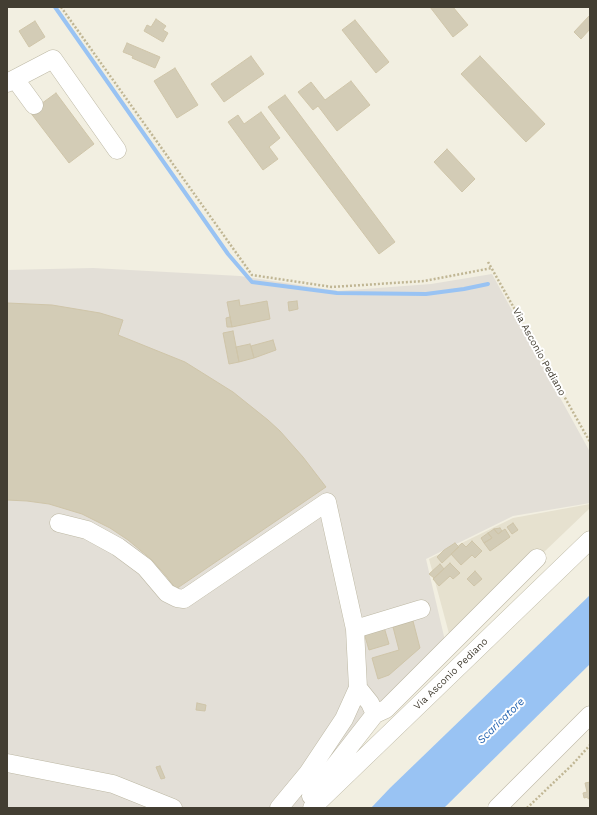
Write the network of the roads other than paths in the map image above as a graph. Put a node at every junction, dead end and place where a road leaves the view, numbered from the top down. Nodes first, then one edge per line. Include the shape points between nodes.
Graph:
1 (11, 81) edge
2 (34, 105) dead end
3 (117, 150) dead end
4 (59, 523) dead end
5 (590, 540) edge
6 (537, 558) dead end
7 (420, 609) dead end
8 (355, 629) junction
9 (358, 688) junction
10 (381, 711) junction
11 (590, 715) edge
12 (7, 763) edge
13 (173, 808) edge
14 (279, 808) edge
15 (311, 808) edge
16 (497, 808) edge

1 - 2 street
1 - 3 street via 53,58
4 - 8 street via 87,530 118,547 145,567 166,593 184,599 327,502
5 - 15 street, Via Asconio Pediano
6 - 10 street, Via Asconio Pediano
7 - 8 street
8 - 9 street
9 - 10 street via 370,703
9 - 14 street via 344,719 308,773
10 - 15 street, Via Asconio Pediano via 309,799
11 - 16 street
12 - 13 street via 113,784

